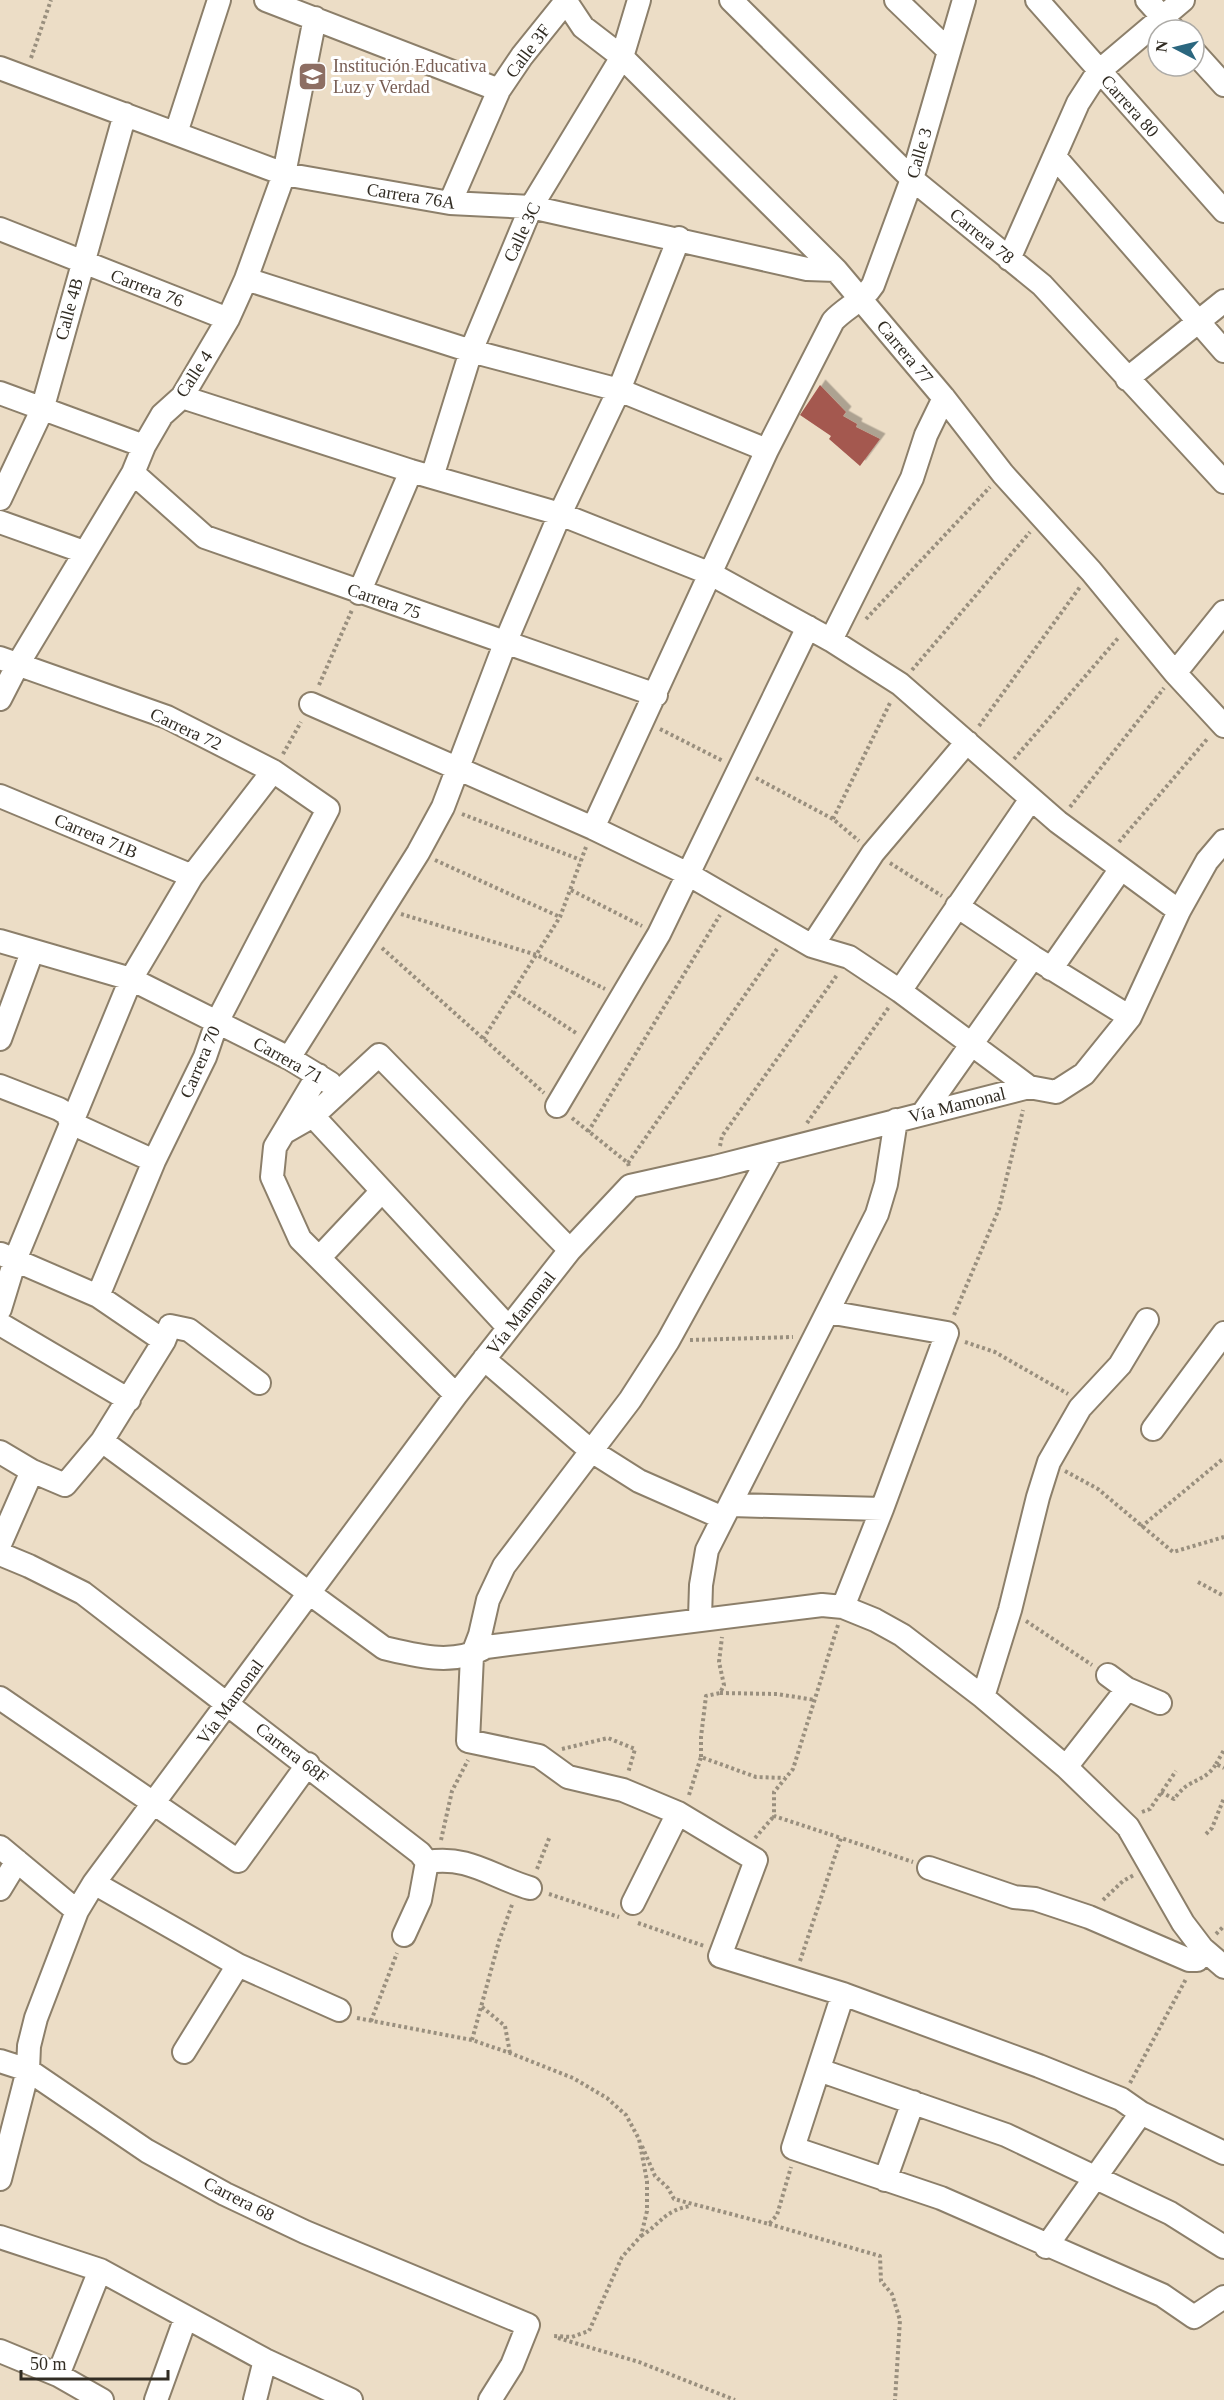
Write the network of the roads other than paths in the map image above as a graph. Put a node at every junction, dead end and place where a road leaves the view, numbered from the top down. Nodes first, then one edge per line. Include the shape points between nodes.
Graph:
1 (219, 0) edge
2 (266, 0) edge
3 (566, 0) edge
4 (639, 0) edge
5 (732, 0) edge
6 (896, 0) edge
7 (964, 0) edge
8 (1037, 0) edge
9 (1147, 0) edge
10 (1183, 0) edge
11 (315, 18) junction
12 (1163, 18) edge
13 (1172, 18) edge
14 (1146, 39) edge
15 (948, 50) junction
16 (622, 57) junction
17 (1206, 66) edge
18 (0, 68) edge
19 (1098, 72) junction
20 (1224, 86) edge
21 (499, 90) junction
22 (124, 114) junction
23 (176, 133) junction
24 (1055, 157) junction
25 (284, 174) junction
26 (912, 179) junction
27 (450, 204) junction
28 (531, 207) junction
29 (1224, 211) edge
30 (0, 230) edge
31 (679, 238) junction
32 (1010, 259) junction
33 (82, 262) junction
34 (836, 270) junction
35 (246, 279) junction
36 (861, 300) junction
37 (1224, 301) edge
38 (228, 319) junction
39 (1199, 321) junction
40 (471, 351) junction
41 (1224, 351) edge
42 (1127, 379) junction
43 (620, 390) junction
44 (0, 393) edge
45 (182, 397) junction
46 (944, 398) junction
47 (42, 410) junction
48 (144, 446) junction
49 (767, 450) junction
50 (133, 473) junction
51 (421, 474) junction
52 (1224, 482) edge
53 (0, 499) edge
54 (560, 514) junction
55 (0, 522) edge
56 (84, 552) junction
57 (711, 574) junction
58 (359, 593) junction
59 (1224, 612) edge
60 (808, 627) junction
61 (831, 640) junction
62 (506, 641) junction
63 (9, 661) edge
64 (1175, 673) junction
65 (656, 695) junction
66 (0, 699) edge
67 (311, 704) dead end
68 (1222, 724) edge
69 (967, 742) junction
70 (459, 767) junction
71 (273, 771) junction
72 (0, 796) edge
73 (1032, 799) junction
74 (328, 809) joint
75 (593, 828) junction
76 (1224, 841) edge
77 (1113, 864) junction
78 (686, 873) junction
79 (192, 876) junction
80 (957, 906) junction
81 (1179, 911) junction
82 (0, 941) edge
83 (812, 946) junction
84 (32, 952) junction
85 (1042, 963) junction
86 (131, 979) junction
87 (900, 991) junction
88 (1130, 1017) junction
89 (217, 1022) junction
90 (0, 1039) edge
91 (969, 1044) junction
92 (289, 1058) junction
93 (318, 1075) junction
94 (0, 1086) edge
95 (1029, 1087) junction
96 (341, 1090) junction
97 (557, 1106) road end
98 (923, 1113) junction
99 (312, 1116) junction
100 (896, 1120) junction
101 (71, 1123) junction
102 (284, 1132) junction
103 (780, 1151) junction
104 (154, 1161) junction
105 (382, 1191) junction
106 (570, 1250) junction
107 (7, 1257) edge
108 (320, 1257) junction
109 (98, 1296) junction
110 (0, 1309) edge
111 (828, 1312) junction
112 (1147, 1320) dead end
113 (0, 1324) edge
114 (508, 1327) junction
115 (1224, 1333) edge
116 (164, 1341) junction
117 (484, 1359) junction
118 (260, 1383) dead end
119 (456, 1395) junction
120 (129, 1400) junction
121 (1153, 1429) dead end
122 (102, 1441) junction
123 (590, 1450) junction
124 (0, 1452) edge
125 (32, 1471) junction
126 (882, 1509) junction
127 (727, 1512) junction
128 (0, 1544) edge
129 (0, 1554) edge
130 (308, 1593) junction
131 (843, 1607) junction
132 (700, 1618) junction
133 (472, 1656) junction
134 (1108, 1675) road end
135 (1127, 1689) junction
136 (983, 1697) junction
137 (0, 1698) edge
138 (1161, 1703) dead end
139 (228, 1704) junction
140 (308, 1764) junction
141 (1066, 1767) junction
142 (155, 1803) junction
143 (680, 1814) junction
144 (8, 1854) edge
145 (432, 1862) junction
146 (929, 1868) road end
147 (94, 1883) junction
148 (525, 1886) road end
149 (0, 1889) edge
150 (633, 1903) dead end
151 (77, 1911) junction
152 (404, 1935) road end
153 (1200, 1954) junction
154 (238, 1965) junction
155 (1224, 1966) edge
156 (843, 1994) junction
157 (339, 2010) road end
158 (184, 2052) dead end
159 (0, 2061) edge
160 (28, 2070) junction
161 (819, 2070) junction
162 (913, 2102) junction
163 (1141, 2113) junction
164 (1224, 2153) edge
165 (1093, 2177) junction
166 (0, 2179) edge
167 (885, 2180) junction
168 (0, 2237) edge
169 (1046, 2247) junction
170 (1224, 2247) edge
171 (100, 2270) junction
172 (1224, 2297) edge
173 (186, 2318) junction
174 (0, 2351) edge
175 (265, 2360) junction
176 (58, 2375) junction
177 (102, 2400) edge
178 (156, 2400) edge
179 (255, 2400) edge
180 (351, 2400) edge
181 (490, 2400) edge

1 - 23 street
2 - 11 street
3 - 16 street, Carrera 77 via 583,27
3 - 21 street, Calle 3F
4 - 16 street, Calle 3C
5 - 26 street, Carrera 78
6 - 15 street
7 - 15 street, Calle 3
8 - 19 street, Carrera 80
9 - 12 street
10 - 13 street
11 - 21 street
11 - 25 street, Calle 4
14 - 19 street
15 - 26 street, Calle 3
16 - 28 street, Calle 3C
16 - 34 street, Carrera 77
17 - 20 street
18 - 22 street, Carrera 76A
19 - 24 street via 1078,103
19 - 29 street, Carrera 80
21 - 27 street, Calle 3F
22 - 23 street, Carrera 76A
22 - 33 street, Calle 4B
23 - 25 street, Carrera 76A
24 - 32 street
24 - 39 street
25 - 27 street, Carrera 76A
25 - 35 street, Calle 4
26 - 32 street, Carrera 78
26 - 36 street, Calle 3 via 873,285
27 - 28 street, Carrera 76A
28 - 31 street, Carrera 76A
28 - 40 street, Calle 3C
30 - 33 street, Carrera 76
31 - 34 street, Carrera 76A via 807,269
31 - 43 street
32 - 42 street, Carrera 78 via 1042,285
33 - 38 street, Carrera 76
33 - 47 street, Calle 4B
34 - 36 street, Carrera 77
35 - 38 street, Calle 4
35 - 40 street
36 - 46 street, Carrera 77
36 - 49 street via 845,308 833,321
37 - 39 street
38 - 45 street, Calle 4
39 - 41 street
39 - 42 street
40 - 43 street
40 - 51 street, Calle 3C
42 - 52 street, Carrera 78
43 - 49 street
43 - 54 street
44 - 47 street
45 - 48 street, Calle 4 via 162,415
45 - 51 street
46 - 61 street via 912,478
46 - 64 street, Carrera 77 via 1003,474
47 - 48 street
47 - 53 street, Calle 4B
48 - 50 street, Calle 4
49 - 57 street
50 - 56 street, Calle 4
50 - 58 street, Carrera 75 via 205,537
51 - 54 street
51 - 58 street, Calle 3C
54 - 57 street
54 - 62 street
55 - 56 street
56 - 63 street, Calle 4
57 - 60 street
57 - 65 street
58 - 62 street, Carrera 75
59 - 64 street
60 - 61 street
60 - 78 street
61 - 69 street via 900,684
62 - 65 street, Carrera 75
62 - 70 street
63 - 66 street, Calle 4
63 - 71 street, Carrera 72 via 167,717
64 - 68 street, Carrera 77
65 - 75 street
67 - 70 street
69 - 73 street
69 - 83 street via 873,853
70 - 75 street
70 - 92 street via 418,853
71 - 74 street, Carrera 72
71 - 79 street
72 - 79 street, Carrera 71B
73 - 77 street
73 - 80 street
74 - 89 street, Carrera 70
75 - 78 street
76 - 81 street, Vía Mamonal via 1207,861
77 - 81 street
77 - 85 street
78 - 83 street
78 - 97 street via 659,934
79 - 86 street
80 - 85 street
80 - 87 street
81 - 88 street, Vía Mamonal
82 - 84 street, Carrera 71
83 - 87 street via 849,957
84 - 86 street, Carrera 71
84 - 90 street
85 - 88 street
85 - 91 street
86 - 89 street, Carrera 71
86 - 101 street
87 - 91 street
88 - 95 street, Vía Mamonal via 1084,1074 1056,1092
89 - 92 street, Carrera 71
89 - 104 street, Carrera 70 via 205,1057
91 - 95 street
91 - 98 street
92 - 93 street, Carrera 71
93 - 96 street, Carrera 71
93 - 102 street
94 - 101 street via 59,1108
95 - 98 street, Vía Mamonal
96 - 99 street
96 - 106 street, Carrera 71 via 380,1055
98 - 100 street, Vía Mamonal
99 - 102 street
99 - 105 street
100 - 103 street, Vía Mamonal
100 - 111 street via 877,1214
101 - 104 street
101 - 107 street
102 - 108 street via 275,1148 272,1177 300,1239
103 - 106 street, Vía Mamonal via 630,1186
103 - 123 street via 668,1341 630,1400
104 - 109 street, Carrera 70
105 - 108 street
105 - 114 street
106 - 114 street, Vía Mamonal
107 - 109 street
107 - 110 street
108 - 119 street
109 - 116 street
111 - 126 street via 945,1336
111 - 127 street
112 - 136 street via 1120,1365 1084,1404 1049,1462
113 - 120 street
114 - 117 street, Vía Mamonal
115 - 121 street
116 - 118 street via 170,1326 189,1330
116 - 120 street
117 - 119 street, Vía Mamonal
117 - 123 street
119 - 130 street, Vía Mamonal
120 - 122 street
122 - 125 street via 65,1485
122 - 130 street
123 - 127 street via 639,1481
123 - 133 street via 504,1566 488,1600
124 - 125 street
125 - 128 street
126 - 127 street
126 - 131 street
127 - 132 street via 707,1550
129 - 139 street, Carrera 68F via 83,1593
130 - 133 street via 384,1648 422,1657
130 - 139 street, Vía Mamonal
131 - 132 street via 822,1605
131 - 136 street via 902,1635
132 - 133 street via 486,1647
133 - 143 street via 468,1741 539,1756 568,1777 622,1790
134 - 135 street
135 - 138 street
135 - 141 street
136 - 141 street
137 - 142 street
139 - 140 street, Carrera 68F
139 - 142 street, Vía Mamonal
140 - 142 street via 238,1861
140 - 145 street, Carrera 68F
141 - 153 street via 1128,1827
142 - 147 street, Vía Mamonal
143 - 150 street
143 - 156 street via 756,1860 720,1956
144 - 149 street
144 - 151 street
145 - 148 street via 464,1862
145 - 152 street
146 - 153 street via 1089,1917 1172,1953
147 - 151 street, Vía Mamonal
147 - 154 street
151 - 160 street, Vía Mamonal via 36,2018
153 - 155 street
154 - 157 street
154 - 158 street
156 - 161 street
156 - 163 street via 1039,2066 1121,2099
159 - 160 street, Carrera 68
160 - 166 street, Vía Mamonal
160 - 181 street, Carrera 68 via 147,2151 225,2194 305,2232 528,2325 512,2365
161 - 162 street
161 - 167 street via 793,2148
162 - 165 street via 1006,2135
162 - 167 street
163 - 164 street
163 - 165 street
165 - 169 street
165 - 170 street via 1170,2212
167 - 169 street via 941,2198
168 - 171 street
169 - 172 street via 1162,2295 1194,2317
171 - 173 street
171 - 176 street
173 - 175 street
173 - 178 street
174 - 176 street
175 - 179 street
175 - 180 street
176 - 177 street

